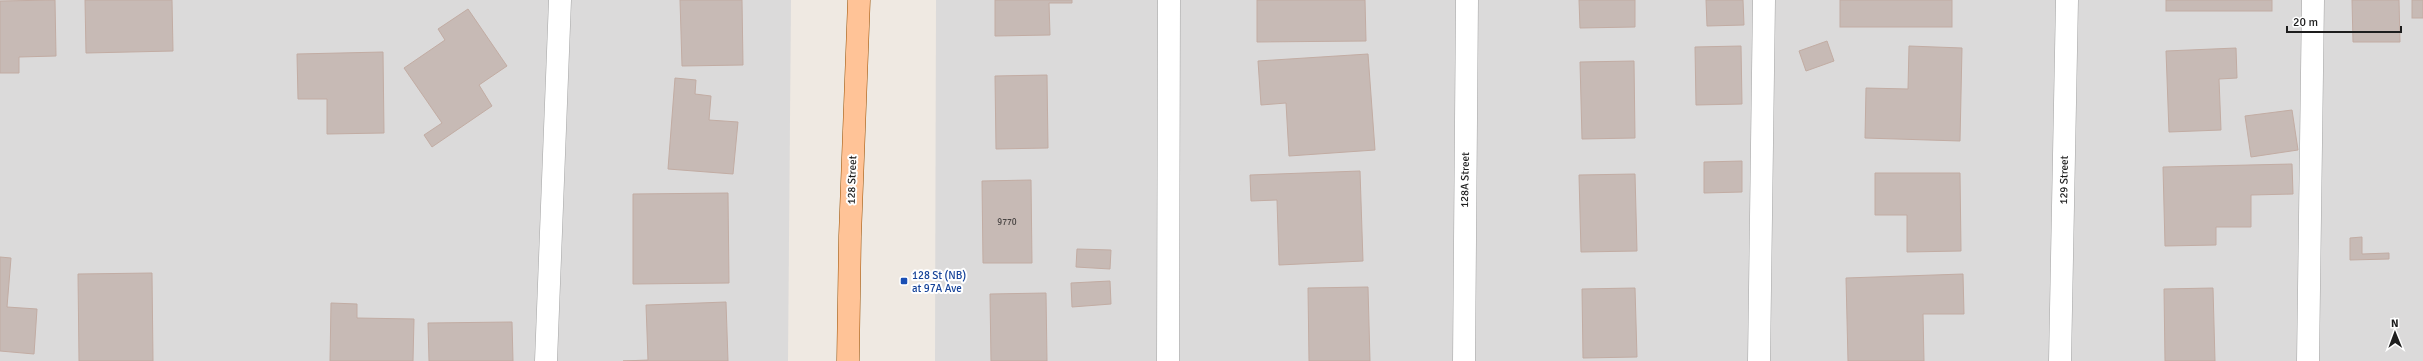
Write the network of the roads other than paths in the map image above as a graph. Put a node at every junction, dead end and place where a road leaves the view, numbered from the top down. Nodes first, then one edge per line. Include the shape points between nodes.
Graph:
1 (560, 0) edge
2 (859, 0) edge
3 (1169, 0) edge
4 (1467, 0) edge
5 (1764, 0) edge
6 (2067, 0) edge
7 (2313, 0) edge
8 (546, 361) edge
9 (848, 361) edge
10 (1168, 361) edge
11 (1464, 361) edge
12 (1759, 361) edge
13 (2060, 361) edge
14 (2308, 361) edge

1 - 8 street
2 - 9 main road, 128 Street
3 - 10 street
4 - 11 street, 128A Street
5 - 12 street
6 - 13 street, 129 Street
7 - 14 street

